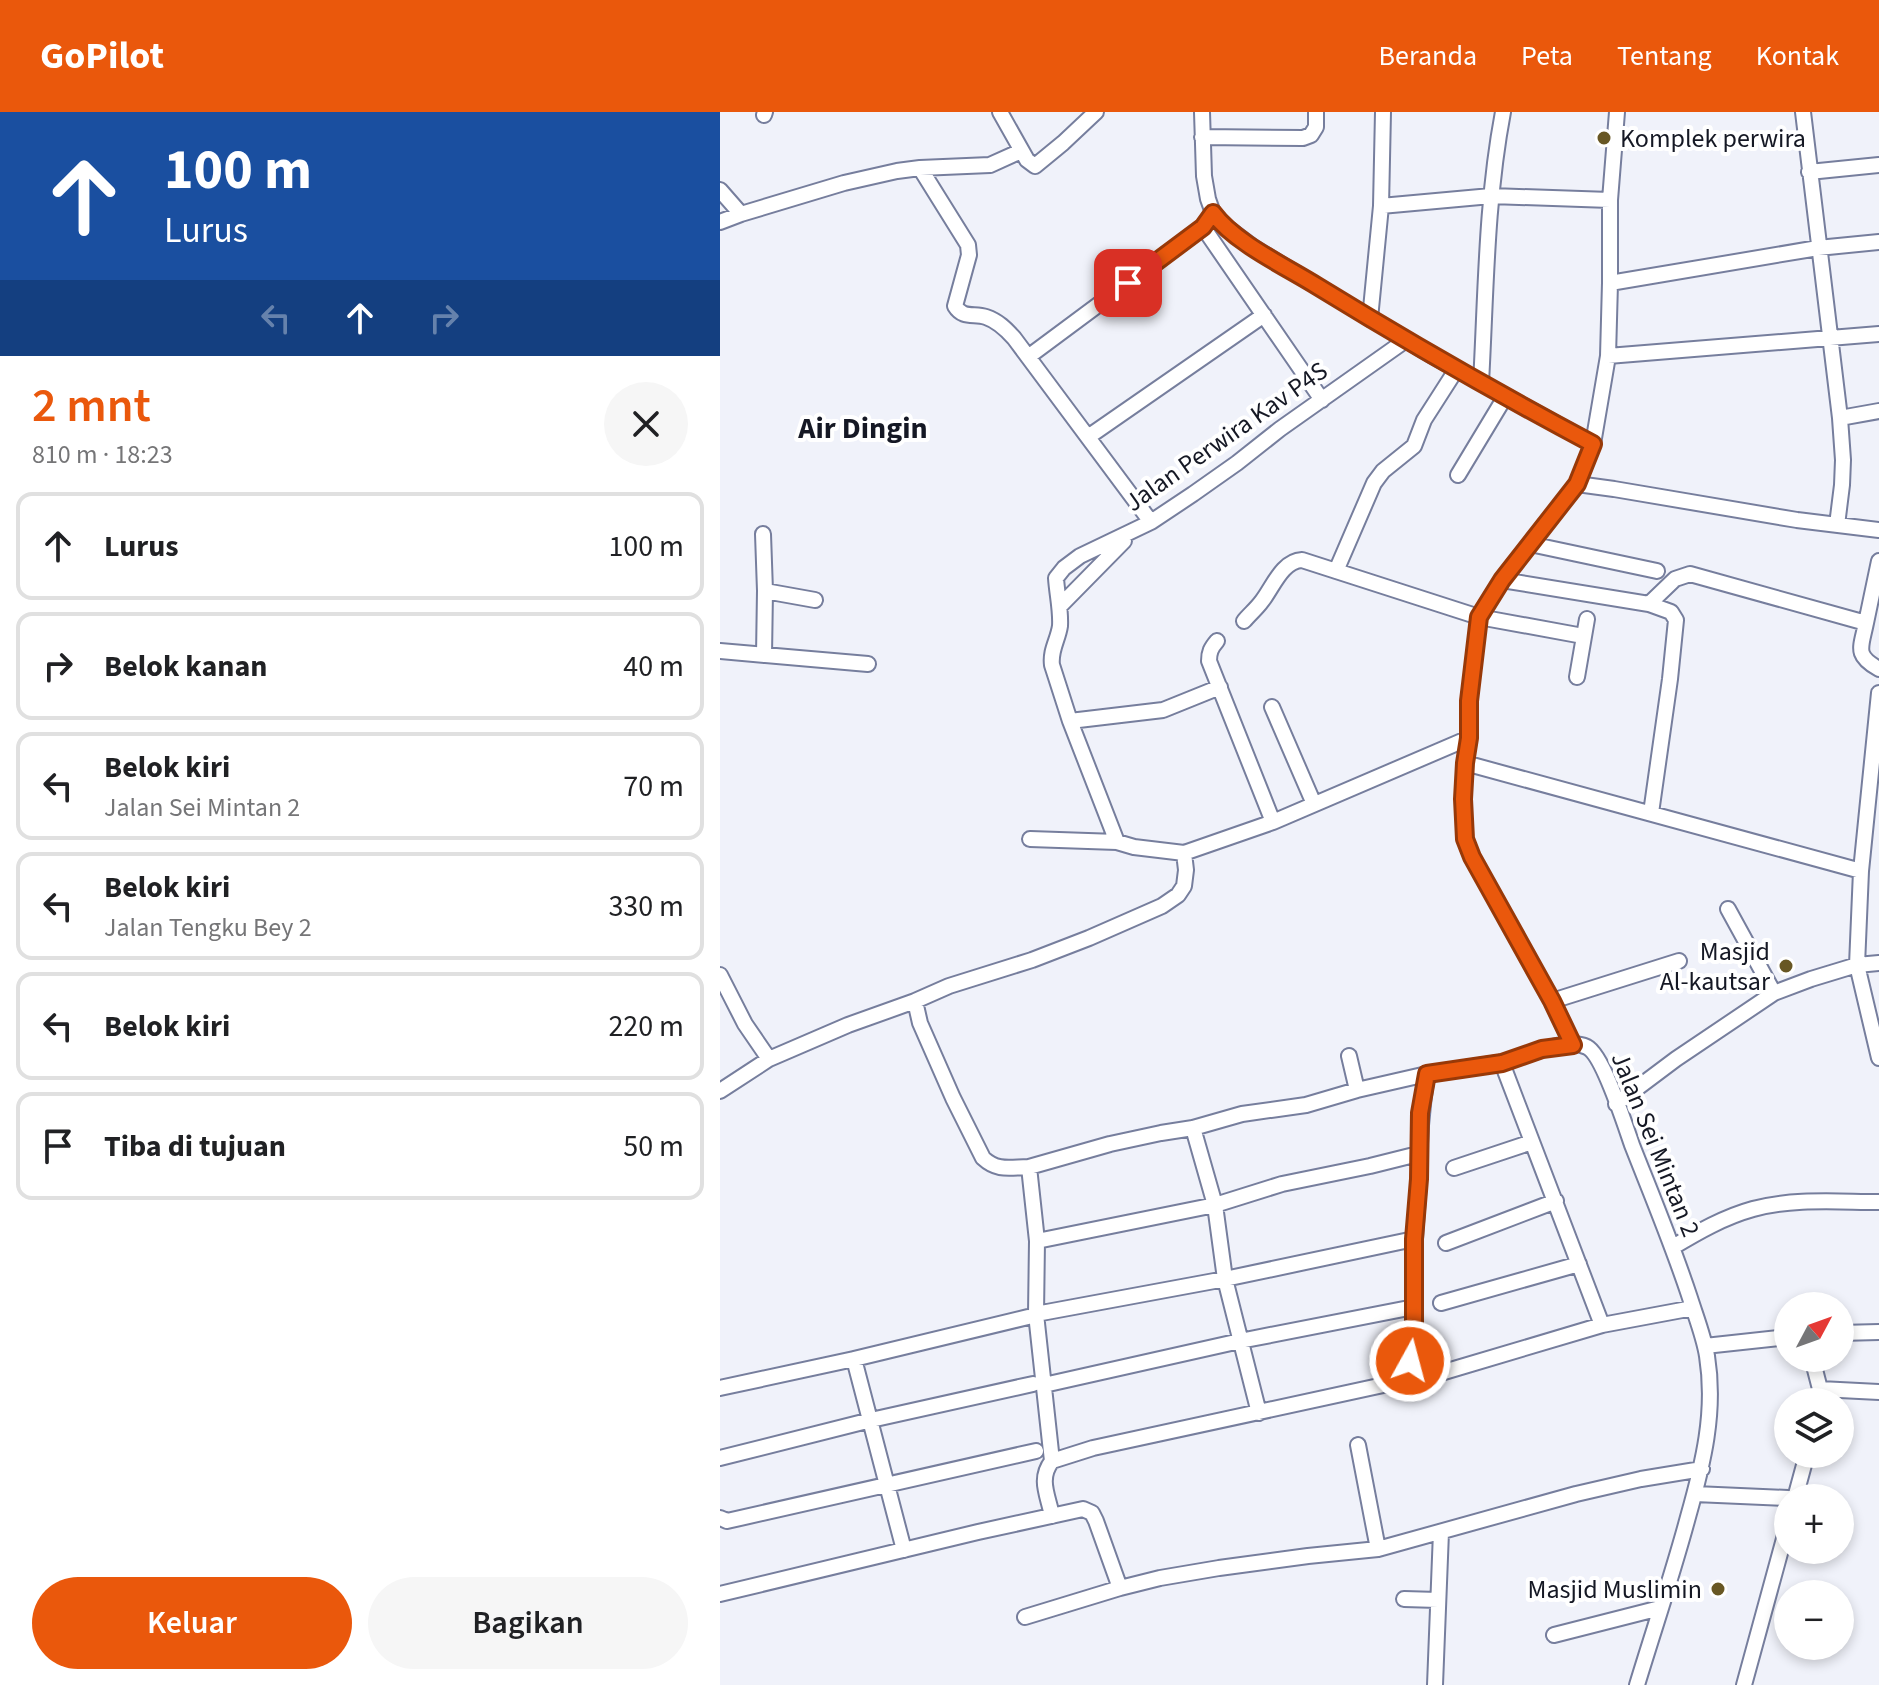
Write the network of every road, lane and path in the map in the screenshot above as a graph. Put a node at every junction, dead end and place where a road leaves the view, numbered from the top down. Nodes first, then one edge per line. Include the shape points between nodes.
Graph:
1 (1000, 112) edge
2 (1096, 112) edge
3 (1202, 112) edge
4 (1316, 112) edge
5 (1383, 112) edge
6 (1503, 112) edge
7 (1617, 112) edge
8 (1803, 112) edge
9 (1078, 118) edge
10 (1202, 137) junction
11 (1021, 151) junction
12 (1879, 165) edge
13 (920, 168) junction
14 (1809, 172) junction
15 (720, 190) edge
16 (1491, 196) junction
17 (1610, 200) junction
18 (1381, 206) junction
19 (1213, 213) junction
20 (741, 214) junction
21 (720, 222) edge
22 (1203, 227) junction
23 (1879, 242) edge
24 (1818, 248) junction
25 (1610, 283) junction
26 (1264, 315) junction
27 (1370, 319) junction
28 (1879, 334) edge
29 (1831, 339) junction
30 (1406, 340) junction
31 (1608, 356) junction
32 (1028, 357) junction
33 (1456, 370) junction
34 (1481, 383) junction
35 (1505, 397) junction
36 (1322, 400) junction
37 (1879, 411) edge
38 (1840, 418) junction
39 (1088, 437) junction
40 (1593, 444) junction
41 (1458, 475) dead end
42 (1577, 484) junction
43 (1151, 522) junction
44 (1837, 525) junction
45 (1134, 530) junction
46 (1879, 530) edge
47 (763, 534) dead end
48 (1530, 544) junction
49 (1879, 561) edge
50 (1336, 571) junction
51 (1657, 571) dead end
52 (1502, 580) junction
53 (765, 591) junction
54 (815, 600) dead end
55 (1649, 604) junction
56 (1060, 606) junction
57 (1479, 617) junction
58 (1587, 619) dead end
59 (1244, 621) dead end
60 (1866, 623) junction
61 (1583, 636) junction
62 (1217, 641) dead end
63 (720, 651) edge
64 (764, 655) junction
65 (868, 664) dead end
66 (1879, 669) edge
67 (1577, 677) dead end
68 (1220, 687) junction
69 (1879, 693) edge
70 (1272, 707) dead end
71 (1070, 721) junction
72 (1469, 738) junction
73 (1465, 763) junction
74 (1876, 769) edge
75 (1314, 804) junction
76 (1651, 813) junction
77 (1273, 822) junction
78 (1030, 839) dead end
79 (1117, 842) junction
80 (1184, 853) junction
81 (1861, 871) junction
82 (1728, 909) dead end
83 (1679, 961) dead end
84 (1879, 963) edge
85 (1857, 965) junction
86 (720, 975) edge
87 (1774, 993) junction
88 (915, 1001) junction
89 (1552, 1001) junction
90 (1573, 1045) junction
91 (1349, 1056) dead end
92 (1879, 1058) edge
93 (769, 1059) junction
94 (1502, 1063) junction
95 (1427, 1074) junction
96 (1357, 1090) junction
97 (720, 1091) edge
98 (1616, 1104) junction
99 (1193, 1128) junction
100 (1532, 1142) junction
101 (1418, 1154) junction
102 (1029, 1167) junction
103 (1454, 1168) dead end
104 (1556, 1201) junction
105 (1879, 1202) edge
106 (1215, 1205) junction
107 (1414, 1239) junction
108 (1037, 1241) junction
109 (1446, 1243) dead end
110 (1673, 1247) junction
111 (1579, 1264) junction
112 (1225, 1279) junction
113 (1441, 1303) dead end
114 (1414, 1307) junction
115 (1693, 1308) junction
116 (1032, 1316) junction
117 (1602, 1325) junction
118 (1879, 1332) edge
119 (1854, 1333) edge
120 (1774, 1339) edge
121 (1240, 1341) junction
122 (1705, 1346) junction
123 (854, 1359) junction
124 (1444, 1372) dead end
125 (1039, 1385) junction
126 (720, 1388) edge
127 (1879, 1392) edge
128 (1854, 1394) edge
129 (1259, 1413) junction
130 (871, 1420) junction
131 (1358, 1445) dead end
132 (1036, 1451) dead end
133 (720, 1458) edge
134 (1052, 1461) junction
135 (1702, 1469) junction
136 (888, 1486) junction
137 (1695, 1494) junction
138 (1774, 1497) edge
139 (1052, 1516) junction
140 (720, 1518) edge
141 (1441, 1532) junction
142 (1378, 1549) junction
143 (904, 1550) junction
144 (1777, 1564) edge
145 (1120, 1588) junction
146 (720, 1594) edge
147 (1404, 1599) dead end
148 (1438, 1600) junction
149 (1660, 1608) junction
150 (1025, 1617) dead end
151 (1554, 1635) dead end
152 (1435, 1685) edge
153 (1637, 1685) edge
154 (1744, 1685) edge

1 - 11 street
2 - 9 street
3 - 10 street
4 - 10 street via 1316,127 1303,138
5 - 18 street
6 - 16 street
7 - 17 street, Jalan Sei Mintan 2
8 - 14 street
9 - 11 street via 1035,166
10 - 19 street
11 - 13 street via 990,165
12 - 14 street
13 - 20 street via 844,183
13 - 32 street via 968,245 957,311 999,323
14 - 24 street
15 - 20 street
16 - 17 street
16 - 18 street
16 - 34 street
17 - 25 street, Jalan Sei Mintan 2
18 - 27 street
19 - 22 street
19 - 27 street via 1243,240
20 - 21 street
22 - 26 street
22 - 32 street
23 - 24 street
24 - 25 street
24 - 29 street
25 - 31 street, Jalan Sei Mintan 2
26 - 36 street
26 - 39 street
27 - 30 street
28 - 29 street
29 - 31 street
29 - 38 street
30 - 33 street
30 - 36 street, Jalan Perwira Kav P4S
31 - 40 street, Jalan Sei Mintan 2
32 - 39 street
33 - 34 street
33 - 50 street via 1414,446 1374,483
34 - 35 street
35 - 40 street
35 - 41 street
36 - 43 street, Jalan Perwira Kav P4S
37 - 38 street
38 - 44 street via 1843,460
39 - 43 street
40 - 42 street, Jalan Sei Mintan 2
42 - 44 street
42 - 48 street, Jalan Sei Mintan 2
43 - 45 street, Jalan Perwira Kav P4S
44 - 46 street
45 - 56 street
45 - 56 street, Jalan Perwira Kav P4S via 1064,568 1056,578
47 - 53 street
48 - 51 street
48 - 52 street, Jalan Sei Mintan 2
49 - 60 street
50 - 57 street
50 - 59 street via 1294,560
52 - 55 street
52 - 57 street, Jalan Sei Mintan 2
53 - 54 street
53 - 64 street
55 - 60 street via 1675,579 1690,574
55 - 76 street via 1671,612 1676,620
56 - 71 street, Jalan Perwira Kav P4S via 1060,629 1051,656
57 - 61 street
57 - 72 street, Jalan Sei Mintan 2
58 - 61 street
60 - 66 street via 1862,656
61 - 67 street
62 - 68 street via 1209,661
63 - 64 street
64 - 65 street
68 - 71 street via 1163,710
68 - 77 street
69 - 74 street
70 - 75 street
71 - 79 street, Jalan Perwira Kav P4S
72 - 73 street, Jalan Sei Mintan 2
72 - 75 street
73 - 76 street
73 - 89 street, Jalan Sei Mintan 2 via 1465,839
74 - 81 street
75 - 77 street
76 - 81 street
77 - 80 street
78 - 79 street
79 - 80 street
80 - 88 street via 1184,886 1162,906
81 - 85 street
82 - 87 street
83 - 89 street
84 - 85 street
85 - 87 street
85 - 92 street
86 - 93 street
87 - 98 street
88 - 93 street
88 - 102 street via 920,1023 983,1158 999,1168
89 - 90 street, Jalan Sei Mintan 2
90 - 94 street
90 - 98 street, Jalan Sei Mintan 2 via 1598,1057
91 - 96 street
93 - 97 street
94 - 95 street
94 - 100 street
95 - 96 street
95 - 101 street
96 - 99 street
98 - 110 street, Jalan Sei Mintan 2
99 - 102 street
99 - 106 street
100 - 103 street
100 - 104 street
101 - 106 street via 1282,1184
101 - 107 street
102 - 108 street
104 - 109 street
104 - 111 street
105 - 110 street via 1755,1208
106 - 108 street
106 - 112 street
107 - 112 street
107 - 114 street
108 - 116 street
110 - 115 street, Jalan Sei Mintan 2
111 - 113 street
111 - 117 street
112 - 116 street
112 - 121 street
114 - 121 street
114 - 129 street via 1410,1361 1402,1376 1388,1384
115 - 117 street
115 - 122 street, Jalan Sei Mintan 2
116 - 123 street
116 - 125 street
117 - 124 street
118 - 119 street
120 - 122 street
121 - 125 street
121 - 129 street
122 - 135 street, Jalan Sei Mintan 2 via 1711,1390
123 - 126 street
123 - 130 street
125 - 130 street
125 - 134 street
127 - 128 street
129 - 134 street
130 - 133 street
130 - 136 street
131 - 142 street
132 - 136 street
134 - 139 street via 1044,1477
135 - 137 street, Jalan Sei Mintan 2
135 - 141 street via 1576,1494
136 - 140 street via 727,1521
136 - 143 street
137 - 138 street
137 - 149 street, Jalan Sei Mintan 2
139 - 143 street
139 - 145 street via 1083,1509 1092,1513
141 - 142 street
141 - 148 street
142 - 145 street via 1219,1568
143 - 146 street
144 - 154 street
145 - 150 street
147 - 148 street
148 - 152 street
149 - 151 street
149 - 153 street, Jalan Sei Mintan 2

